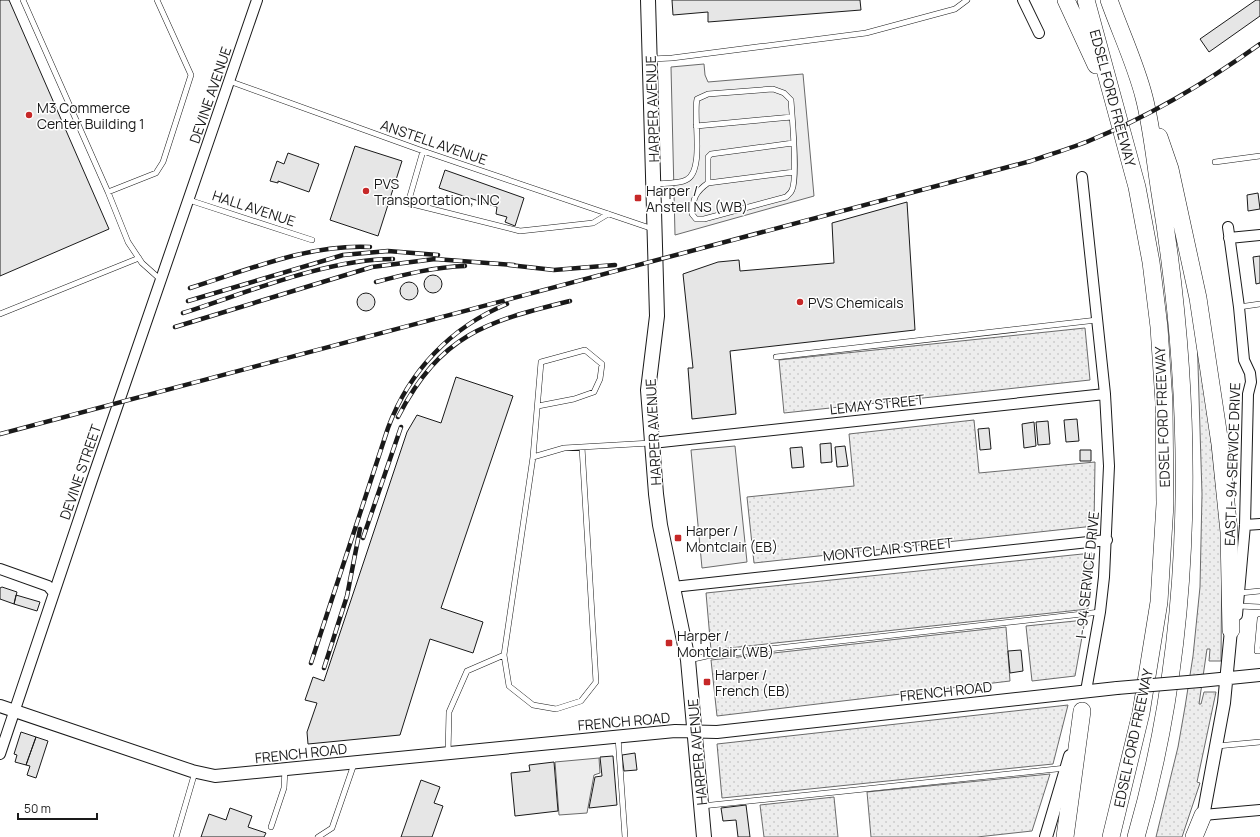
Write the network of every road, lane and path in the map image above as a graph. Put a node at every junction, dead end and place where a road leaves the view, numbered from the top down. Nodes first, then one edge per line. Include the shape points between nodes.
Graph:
1 (23, 0) edge
2 (157, 0) edge
3 (256, 0) edge
4 (648, 0) edge
5 (967, 0) edge
6 (1023, 0) edge
7 (1066, 0) edge
8 (1086, 0) edge
9 (1109, 0) edge
10 (1039, 33) dead end
11 (650, 58) junction
12 (229, 82) junction
13 (1144, 96) junction
14 (1112, 101) junction
15 (792, 117) junction
16 (696, 126) junction
17 (793, 143) junction
18 (423, 151) junction
19 (1260, 156) edge
20 (1215, 162) dead end
21 (794, 172) junction
22 (1082, 177) dead end
23 (708, 183) junction
24 (654, 184) junction
25 (108, 192) junction
26 (189, 200) junction
27 (608, 214) junction
28 (1228, 227) dead end
29 (656, 230) junction
30 (1260, 235) edge
31 (1229, 238) junction
32 (312, 240) dead end
33 (139, 258) junction
34 (161, 280) junction
35 (1260, 304) edge
36 (1239, 306) junction
37 (0, 314) edge
38 (1097, 315) junction
39 (776, 357) dead end
40 (1255, 378) edge
41 (1105, 394) junction
42 (538, 406) junction
43 (652, 443) junction
44 (582, 447) junction
45 (533, 457) junction
46 (1260, 524) edge
47 (1245, 526) junction
48 (1107, 540) junction
49 (0, 569) edge
50 (672, 587) junction
51 (1260, 591) edge
52 (54, 593) junction
53 (1240, 593) junction
54 (1239, 606) junction
55 (1260, 607) edge
56 (1100, 612) junction
57 (1260, 619) edge
58 (1260, 623) edge
59 (1231, 630) junction
60 (1260, 651) edge
61 (504, 655) junction
62 (688, 660) junction
63 (1260, 675) edge
64 (1226, 679) junction
65 (1086, 691) junction
66 (0, 706) edge
67 (15, 711) junction
68 (1082, 711) junction
69 (696, 732) junction
70 (618, 736) junction
71 (1260, 742) edge
72 (1216, 746) junction
73 (448, 753) junction
74 (0, 754) edge
75 (355, 763) junction
76 (1066, 768) junction
77 (285, 770) junction
78 (195, 772) junction
79 (701, 806) junction
80 (1260, 810) edge
81 (1204, 815) junction
82 (271, 827) dead end
83 (176, 837) edge
84 (318, 837) edge
85 (625, 837) edge
86 (704, 837) edge
87 (1046, 837) edge
88 (1065, 837) edge
89 (1111, 837) edge
90 (1136, 837) edge
91 (1194, 837) edge
92 (1198, 837) edge

1 - 25 lane
2 - 25 lane via 191,75 163,162 156,173
3 - 12 street, DEVINE AVENUE
4 - 11 main road, HARPER AVENUE
5 - 11 lane via 955,9 866,33 672,58
6 - 10 street
7 - 14 highway
8 - 14 highway, EDSEL FORD FREEWAY via 1102,54
9 - 13 highway, EDSEL FORD FREEWAY
11 - 24 main road, HARPER AVENUE
12 - 18 lane, ANSTELL AVENUE
12 - 26 street, DEVINE AVENUE
13 - 59 highway via 1170,169 1198,298 1220,444 1229,532
13 - 90 highway, EDSEL FORD FREEWAY via 1168,238 1177,313 1184,433 1184,502 1182,556 1166,709 1148,795
14 - 89 highway, EDSEL FORD FREEWAY via 1124,134 1137,187 1151,262 1159,327 1165,459 1163,544 1158,602 1141,713
15 - 16 lane
15 - 16 lane via 791,100 784,93 773,89 708,94 698,99 695,110
15 - 17 lane
16 - 24 lane via 698,148 692,175 686,180
17 - 21 lane
17 - 23 lane via 711,154 708,157
18 - 27 lane, ANSTELL AVENUE
18 - 27 lane via 408,203 520,231 593,223
19 - 20 lane
21 - 23 lane
21 - 23 lane via 792,192 786,197 696,219 692,214 693,198 699,189
22 - 38 street, I- 94 SERVICE DRIVE
24 - 29 main road, HARPER AVENUE
25 - 33 lane via 128,242
26 - 32 lane, HALL AVENUE
26 - 34 street, DEVINE STREET
27 - 29 lane, ANSTELL AVENUE
28 - 31 street, EAST I- 94 SERVICE DRIVE
29 - 43 main road, HARPER AVENUE via 657,316 648,390
30 - 31 street
31 - 36 street, EAST I- 94 SERVICE DRIVE
33 - 34 lane
33 - 37 lane
34 - 52 street, DEVINE STREET
35 - 36 lane
36 - 40 street, EAST I- 94 SERVICE DRIVE via 1244,360
38 - 39 lane
38 - 41 street, I- 94 SERVICE DRIVE
40 - 47 street, EAST I- 94 SERVICE DRIVE via 1248,394
41 - 43 street, LEMAY STREET
41 - 48 street, I- 94 SERVICE DRIVE via 1109,466
42 - 42 lane via 541,362 585,350 602,364 600,379 594,392
42 - 45 lane
43 - 44 lane
43 - 50 main road, HARPER AVENUE via 660,525
44 - 45 lane via 564,448
44 - 61 lane via 596,682 581,701 556,709 533,705 510,686
45 - 61 lane
46 - 47 street
47 - 53 street, EAST I- 94 SERVICE DRIVE
48 - 50 street, MONTCLAIR STREET
48 - 56 street, I- 94 SERVICE DRIVE
49 - 52 street via 48,586
50 - 62 main road, HARPER AVENUE
51 - 53 lane
52 - 67 street, DEVINE STREET
53 - 54 street, EAST I- 94 SERVICE DRIVE
54 - 55 lane
54 - 59 street, EAST I- 94 SERVICE DRIVE
56 - 62 lane
56 - 65 street, I- 94 SERVICE DRIVE
57 - 58 lane
58 - 60 lane via 1257,652
59 - 64 street
61 - 73 lane via 467,671 448,712
62 - 69 main road, HARPER AVENUE
63 - 64 street, FRENCH ROAD
64 - 65 street, FRENCH ROAD, bridge
64 - 72 street
65 - 68 street, I- 94 SERVICE DRIVE
65 - 69 street, FRENCH ROAD via 717,732
66 - 67 street, FRENCH ROAD
67 - 74 street, DEVINE STREET
67 - 78 street, FRENCH ROAD
68 - 76 street, I- 94 SERVICE DRIVE
68 - 88 highway
69 - 70 street, FRENCH ROAD via 675,731
69 - 79 main road, HARPER AVENUE
70 - 73 street, FRENCH ROAD
70 - 85 lane
71 - 72 lane
72 - 81 street
73 - 75 street, FRENCH ROAD
75 - 77 street, FRENCH ROAD
75 - 84 lane via 332,828
76 - 79 lane
76 - 87 street, I- 94 SERVICE DRIVE
77 - 78 street, FRENCH ROAD via 224,775
77 - 82 lane via 284,788
78 - 83 lane
79 - 86 main road, HARPER AVENUE
80 - 81 street
81 - 91 highway
81 - 92 street

